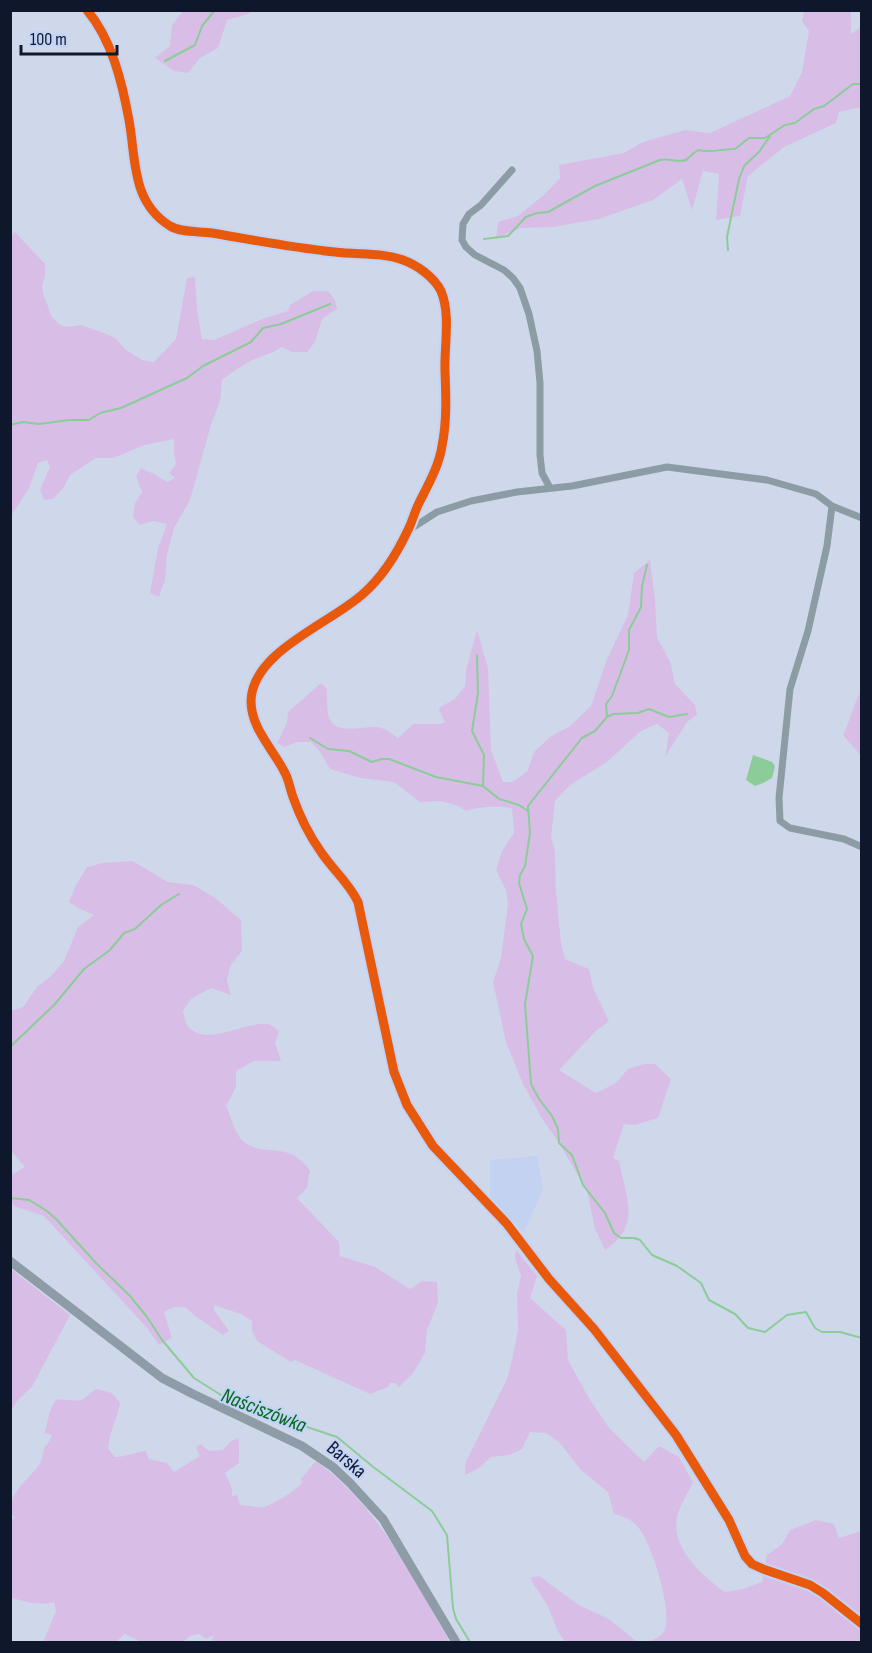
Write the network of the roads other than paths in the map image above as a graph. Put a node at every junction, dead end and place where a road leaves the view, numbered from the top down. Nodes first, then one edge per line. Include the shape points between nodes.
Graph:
1 (87, 10) edge
2 (512, 170) dead end
3 (550, 488) junction
4 (832, 506) junction
5 (861, 518) edge
6 (409, 530) junction
7 (861, 847) edge
8 (10, 1261) edge
9 (861, 1624) edge
10 (456, 1642) edge

1 - 6 street via 108,42 129,120 139,187 157,216 172,228 401,259 431,278 440,290 446,312 446,422 435,470
2 - 3 street via 469,214 463,224 462,240 475,255 504,270 520,288 538,362 541,464
3 - 4 street via 667,467 766,480 816,494
3 - 6 street via 471,501 437,512
4 - 5 street
4 - 7 street via 810,621 790,689 780,821 790,828 844,839
6 - 9 street via 363,594 267,664 252,689 252,716 287,775 308,833 358,902 394,1072 407,1105 433,1146 507,1224 676,1435 729,1521 745,1556 763,1569 810,1585
8 - 10 street, Barska via 162,1378 302,1446 333,1467 383,1519

